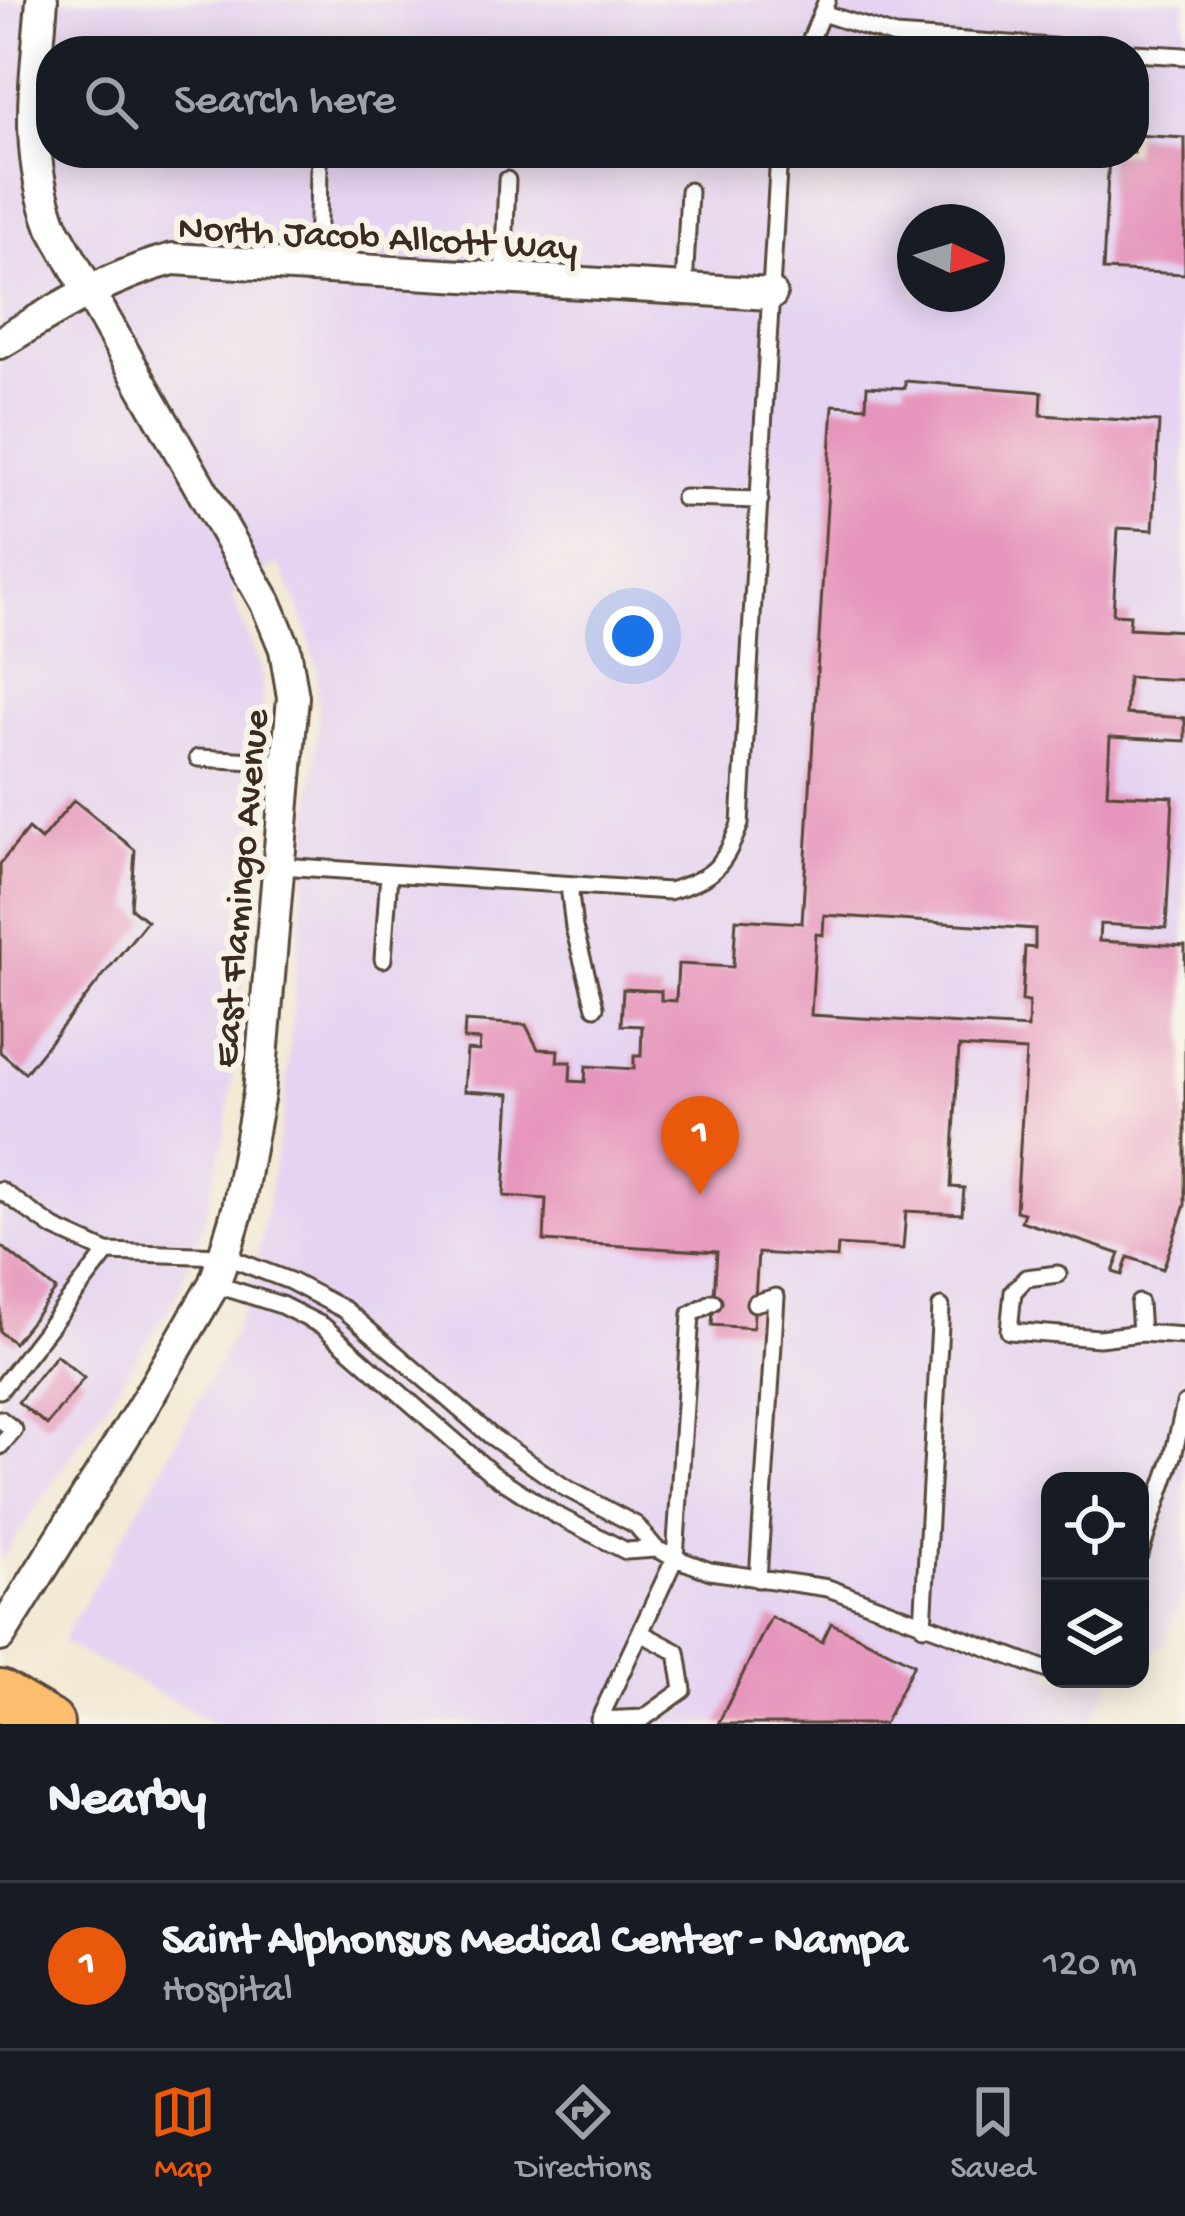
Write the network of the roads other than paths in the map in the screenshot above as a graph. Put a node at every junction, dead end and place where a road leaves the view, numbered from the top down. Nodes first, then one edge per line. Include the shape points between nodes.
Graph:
1 (42, 0) edge
2 (825, 7) edge
3 (40, 36) edge
4 (812, 36) edge
5 (895, 36) edge
6 (1149, 54) edge
7 (1185, 56) edge
8 (36, 88) edge
9 (778, 168) edge
10 (320, 169) dead end
11 (507, 180) dead end
12 (689, 190) dead end
13 (316, 268) junction
14 (502, 278) junction
15 (684, 289) junction
16 (88, 291) junction
17 (771, 294) junction
18 (0, 343) edge
19 (684, 498) dead end
20 (760, 500) junction
21 (198, 758) dead end
22 (290, 763) junction
23 (280, 866) junction
24 (388, 874) junction
25 (569, 885) junction
26 (383, 958) dead end
27 (595, 1007) dead end
28 (0, 1190) edge
29 (107, 1252) junction
30 (219, 1270) junction
31 (1058, 1274) dead end
32 (713, 1302) dead end
33 (755, 1303) dead end
34 (1139, 1303) dead end
35 (941, 1307) dead end
36 (1141, 1333) junction
37 (1185, 1336) edge
38 (0, 1390) edge
39 (1185, 1404) edge
40 (0, 1419) edge
41 (0, 1446) edge
42 (1149, 1527) edge
43 (656, 1549) junction
44 (675, 1558) junction
45 (758, 1579) junction
46 (923, 1626) junction
47 (641, 1633) junction
48 (0, 1636) edge
49 (1041, 1668) edge
50 (0, 1695) edge
51 (49, 1724) edge

1 - 3 street, East Flamingo Avenue
2 - 4 lane
2 - 5 lane
6 - 7 lane
8 - 16 street, East Flamingo Avenue via 37,187
9 - 17 lane
10 - 13 lane
11 - 14 lane
12 - 15 lane
13 - 14 street, North Jacob Allcott Way
13 - 16 street, North Jacob Allcott Way via 172,259
14 - 15 street, North Jacob Allcott Way
15 - 17 street, North Jacob Allcott Way
16 - 18 street, North Jacob Allcott Way
16 - 22 street, East Flamingo Avenue via 266,603 293,697
17 - 20 lane
19 - 20 lane
20 - 25 lane via 740,824 726,859 702,881 669,891
21 - 22 lane
22 - 23 street, East Flamingo Avenue
23 - 24 lane
23 - 30 street, East Flamingo Avenue via 260,1093
24 - 25 lane
24 - 26 lane
25 - 27 lane
28 - 29 lane
29 - 30 lane
29 - 38 lane
30 - 43 lane via 323,1326 491,1473 554,1514 626,1551
30 - 43 lane via 290,1282 345,1310 491,1436 636,1525
30 - 48 street, East Flamingo Avenue
31 - 36 lane via 1026,1278 1013,1292 1009,1331
32 - 44 lane via 691,1314
33 - 45 lane via 776,1297
34 - 36 lane
35 - 46 lane
36 - 37 lane
39 - 42 lane
40 - 41 lane via 14,1430
43 - 44 lane
44 - 45 lane
44 - 47 lane
45 - 46 lane via 828,1588
46 - 49 lane
47 - 47 lane via 624,1668 599,1720 644,1718 683,1690 677,1652
50 - 51 main road

